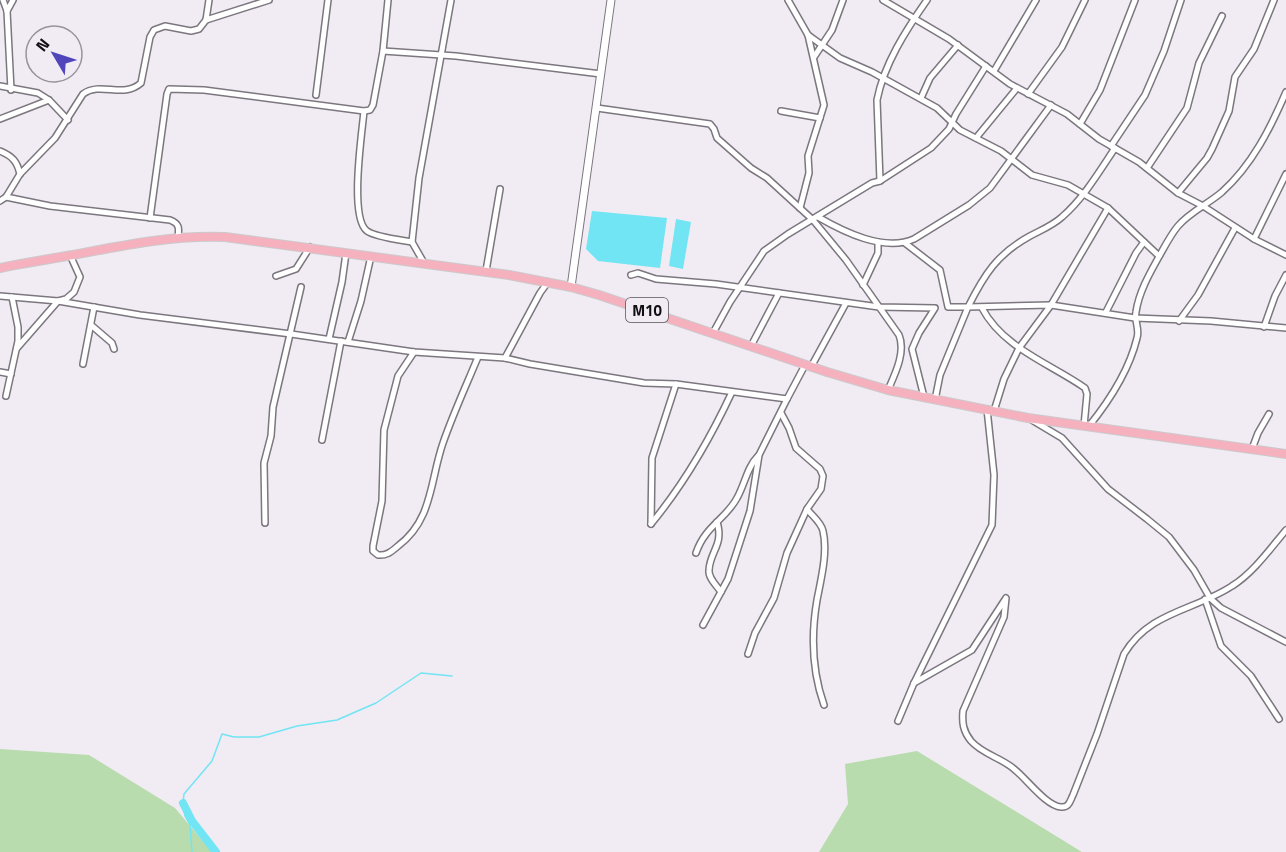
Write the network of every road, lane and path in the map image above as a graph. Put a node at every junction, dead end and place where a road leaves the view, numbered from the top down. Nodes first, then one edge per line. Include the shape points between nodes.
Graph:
1 (3, 0) edge
2 (13, 0) edge
3 (209, 0) edge
4 (269, 0) edge
5 (328, 0) edge
6 (388, 0) edge
7 (451, 0) edge
8 (611, 0) edge
9 (788, 0) edge
10 (843, 0) edge
11 (927, 0) edge
12 (1036, 0) edge
13 (1085, 0) edge
14 (1135, 0) edge
15 (1181, 0) edge
16 (1274, 0) edge
17 (886, 1) edge
18 (7, 11) junction
19 (1222, 16) dead end
20 (914, 18) junction
21 (206, 20) junction
22 (808, 35) junction
23 (822, 45) junction
24 (957, 45) junction
25 (383, 51) junction
26 (441, 56) junction
27 (814, 57) junction
28 (986, 66) junction
29 (994, 71) junction
30 (601, 74) junction
31 (883, 78) junction
32 (0, 87) edge
33 (1017, 88) junction
34 (11, 90) junction
35 (1286, 92) edge
36 (1028, 94) junction
37 (316, 95) dead end
38 (921, 98) junction
39 (49, 100) junction
40 (1051, 105) junction
41 (597, 108) junction
42 (364, 111) junction
43 (781, 111) dead end
44 (820, 118) junction
45 (0, 119) edge
46 (68, 120) junction
47 (952, 124) junction
48 (1080, 124) junction
49 (976, 138) junction
50 (1113, 147) junction
51 (0, 151) edge
52 (1011, 159) junction
53 (1147, 168) junction
54 (20, 174) junction
55 (1286, 174) edge
56 (880, 181) junction
57 (1284, 182) edge
58 (500, 189) dead end
59 (1178, 193) junction
60 (1082, 194) junction
61 (3, 199) edge
62 (1203, 207) junction
63 (800, 208) junction
64 (1108, 208) junction
65 (150, 218) junction
66 (815, 219) junction
67 (1235, 228) junction
68 (178, 238) junction
69 (1254, 239) junction
70 (412, 242) junction
71 (878, 242) junction
72 (1144, 242) junction
73 (905, 243) junction
74 (310, 248) junction
75 (346, 253) junction
76 (70, 255) junction
77 (1286, 255) edge
78 (372, 256) junction
79 (1159, 256) junction
80 (424, 263) junction
81 (0, 268) edge
82 (486, 271) junction
83 (631, 275) dead end
84 (1286, 275) edge
85 (276, 276) dead end
86 (548, 282) junction
87 (863, 285) junction
88 (301, 286) dead end
89 (571, 287) junction
90 (741, 288) junction
91 (779, 293) junction
92 (0, 296) edge
93 (12, 297) junction
94 (58, 301) junction
95 (846, 303) junction
96 (1051, 305) junction
97 (94, 307) junction
98 (879, 307) junction
99 (948, 307) junction
100 (934, 308) junction
101 (968, 308) junction
102 (982, 308) junction
103 (1106, 312) junction
104 (1135, 318) junction
105 (1149, 319) junction
106 (1179, 321) junction
107 (91, 325) junction
108 (1264, 327) junction
109 (1286, 328) edge
110 (1139, 330) junction
111 (713, 333) junction
112 (291, 334) junction
113 (329, 339) junction
114 (340, 341) junction
115 (348, 342) junction
116 (903, 344) junction
117 (751, 346) junction
118 (17, 348) junction
119 (1019, 348) junction
120 (114, 349) dead end
121 (912, 349) junction
122 (414, 352) junction
123 (478, 357) junction
124 (505, 358) junction
125 (83, 364) dead end
126 (808, 366) junction
127 (0, 372) edge
128 (11, 374) junction
129 (676, 384) junction
130 (888, 390) junction
131 (732, 392) junction
132 (6, 396) dead end
133 (924, 398) junction
134 (787, 399) junction
135 (935, 400) junction
136 (990, 410) junction
137 (781, 413) junction
138 (1269, 414) dead end
139 (1028, 418) junction
140 (1087, 426) junction
141 (322, 440) dead end
142 (1252, 449) junction
143 (1286, 454) edge
144 (759, 455) junction
145 (807, 509) junction
146 (717, 522) junction
147 (265, 523) dead end
148 (1286, 530) edge
149 (696, 553) dead end
150 (721, 592) junction
151 (1207, 599) junction
152 (703, 625) dead end
153 (1286, 642) edge
154 (748, 654) dead end
155 (914, 683) junction
156 (824, 705) dead end
157 (1279, 719) dead end
158 (898, 721) dead end

1 - 18 street
2 - 18 street
3 - 21 street
4 - 21 street
5 - 37 street
6 - 25 street
7 - 26 street
8 - 30 main road
9 - 22 street
10 - 23 street
11 - 20 street
12 - 29 street
13 - 36 street via 1062,46
14 - 48 street via 1100,90
15 - 50 street via 1145,95
16 - 59 street via 1254,49 1235,77 1229,111 1212,149
17 - 20 street
18 - 34 street
19 - 53 street via 1199,63 1187,108
20 - 24 street
20 - 31 street
21 - 46 street via 196,31 165,26 154,30 141,82 122,91 89,90
22 - 23 street
22 - 27 street
23 - 27 street
23 - 31 street
24 - 28 street
24 - 38 street via 930,78
25 - 26 street
25 - 42 street via 374,105
26 - 30 street
26 - 70 street
27 - 44 street via 824,105
28 - 29 street
28 - 47 street
29 - 33 street
30 - 41 main road
31 - 38 street
31 - 56 street via 877,100
32 - 34 street
33 - 36 street
33 - 49 street
34 - 39 street via 38,93
35 - 62 street via 1253,157
36 - 40 street
38 - 47 street
39 - 45 street
39 - 46 street
40 - 48 street
40 - 52 street
41 - 63 street via 710,124 717,138
41 - 89 main road
42 - 65 street via 170,89
42 - 70 street via 358,169 361,221 369,232
43 - 44 street
44 - 63 street via 808,156 809,173
46 - 54 street
47 - 49 street
47 - 56 street via 931,148
48 - 50 street
49 - 52 street
50 - 53 street
50 - 60 street
51 - 54 street via 17,162
52 - 60 street via 1032,175 1068,185
52 - 73 street via 976,200
53 - 59 street
54 - 61 street
55 - 57 street
56 - 66 street
57 - 69 street
58 - 82 street
59 - 62 street
60 - 64 street
60 - 101 street via 1063,217 1008,250 993,264
61 - 65 street
62 - 67 street
62 - 79 street via 1179,225
63 - 66 street
64 - 72 street
64 - 96 street
65 - 68 street via 177,222
66 - 71 street
66 - 87 street
66 - 90 street via 764,251
67 - 69 street
67 - 106 street
68 - 74 main road, M10 via 225,237
68 - 76 main road, M10
69 - 77 street
70 - 80 street
71 - 73 street
71 - 87 street via 878,253
72 - 79 street
72 - 103 street
73 - 99 street via 940,270
74 - 75 main road, M10
74 - 85 street via 296,269
75 - 78 main road, M10
75 - 113 street
76 - 81 main road, M10
76 - 94 street via 79,272 78,283 70,297
78 - 80 main road, M10
78 - 115 street
79 - 104 street
80 - 82 main road, M10
82 - 86 main road, M10
83 - 90 street
84 - 108 street
86 - 89 main road, M10
86 - 124 street
87 - 98 street
88 - 112 street
89 - 111 main road, M10
90 - 91 street
90 - 111 street
91 - 95 street
91 - 117 street
92 - 93 street
93 - 94 street
93 - 118 street via 18,327
94 - 97 street
94 - 118 street
95 - 98 street
95 - 126 street
96 - 102 street
96 - 103 street
96 - 119 street
97 - 107 street
97 - 112 street
98 - 100 street
98 - 116 street
99 - 100 street
99 - 101 street
100 - 121 street
101 - 102 street
101 - 135 street via 940,375
102 - 119 street
103 - 104 street
104 - 105 street
104 - 110 street
105 - 106 street
105 - 110 street
106 - 108 street
107 - 120 street
107 - 125 street
108 - 109 street
110 - 140 street via 1125,372
111 - 117 main road, M10
112 - 113 street
112 - 147 street via 264,463
113 - 114 street
114 - 115 street
114 - 141 street
115 - 122 street
116 - 121 street
116 - 130 street
117 - 126 main road, M10
118 - 128 street
119 - 136 street
119 - 140 street via 1087,391
121 - 133 street
122 - 123 street
122 - 123 street via 398,376 384,430 382,501 373,546 378,555 388,554 404,543 420,522 444,440
123 - 124 street
124 - 129 street via 635,381
126 - 130 main road, M10
126 - 134 street
127 - 128 street
128 - 132 street
129 - 131 street
129 - 131 street via 651,467 651,524 682,482
130 - 133 main road, M10
131 - 134 street
133 - 135 main road, M10
134 - 137 street
135 - 136 main road, M10
136 - 139 main road, M10
136 - 155 street via 992,525
137 - 144 street
137 - 145 street via 796,448 823,476 821,489
138 - 142 street
139 - 140 main road, M10
139 - 151 street via 1062,438 1108,489 1169,537 1194,570
140 - 142 main road, M10
142 - 143 main road, M10
144 - 146 street via 737,498
144 - 150 street via 745,529
145 - 154 street
145 - 156 street via 821,525 824,537 813,653 816,682
146 - 149 street via 703,536
146 - 150 street via 720,534 709,570
148 - 151 street via 1240,580
150 - 152 street
151 - 153 street
151 - 155 street via 1165,615 1128,646 1097,734 1065,807 1047,800 1014,768 973,743 962,724 963,711 1004,617 1006,598 972,650
151 - 157 street via 1221,646 1251,676
155 - 158 street

